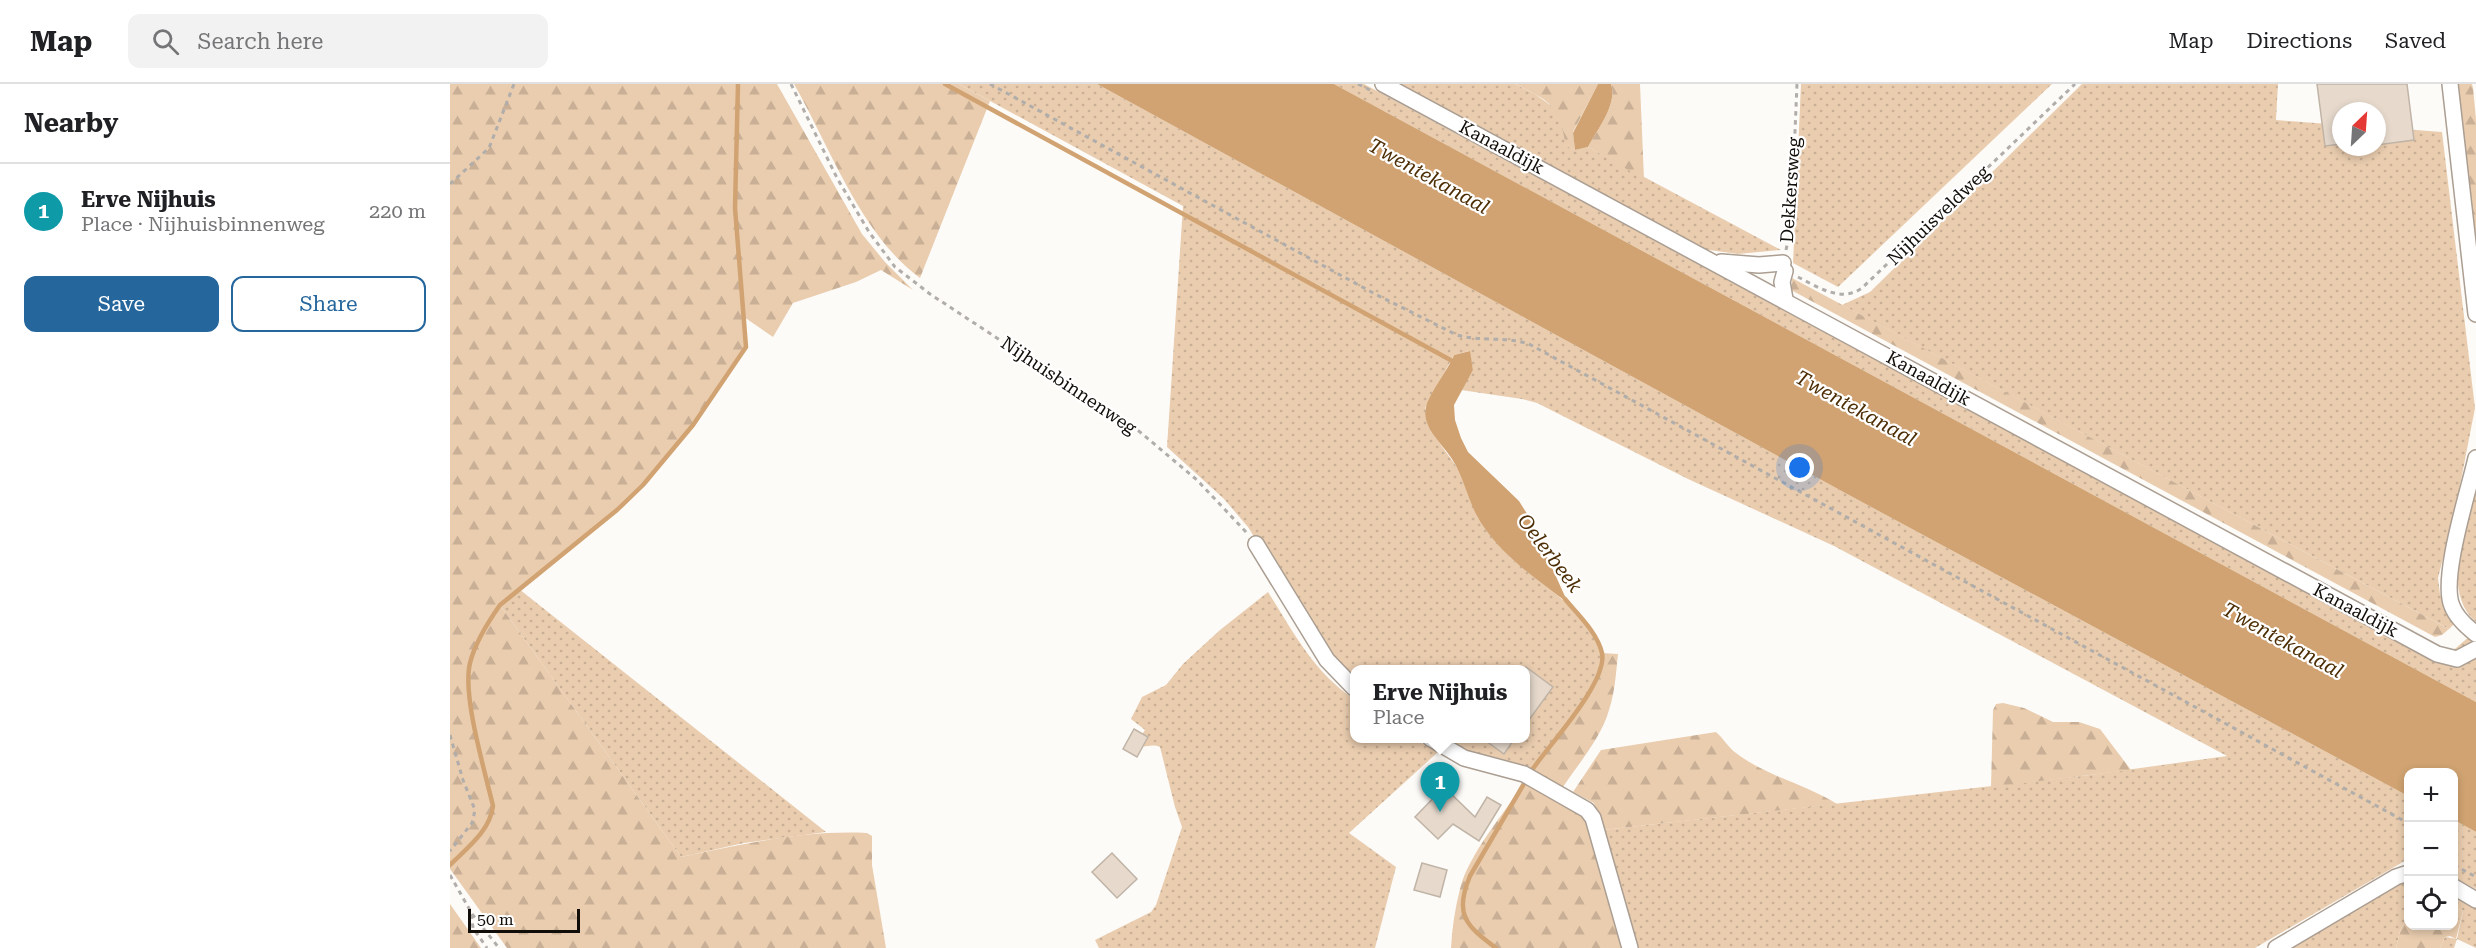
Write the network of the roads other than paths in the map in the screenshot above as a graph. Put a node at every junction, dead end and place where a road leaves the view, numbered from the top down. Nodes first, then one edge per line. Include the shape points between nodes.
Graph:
1 (1383, 84) edge
2 (2450, 84) edge
3 (1715, 262) junction
4 (1785, 299) junction
5 (2476, 314) edge
6 (2476, 458) edge
7 (1256, 544) road end
8 (2476, 634) edge
9 (2476, 649) edge
10 (1350, 684) edge
11 (1438, 743) edge
12 (2404, 875) edge
13 (2458, 889) edge
14 (2476, 900) edge
15 (1630, 948) edge
16 (2276, 948) edge

1 - 3 street, Kanaaldijk
2 - 5 street
3 - 4 street, Kanaaldijk
3 - 4 street, Dekkersweg via 1784,267
4 - 9 street, Kanaaldijk via 2438,654 2457,659
6 - 8 street via 2449,581 2451,605
7 - 10 street via 1327,660
11 - 15 street via 1464,758 1524,774 1587,810 1593,818
12 - 16 street
13 - 14 street

